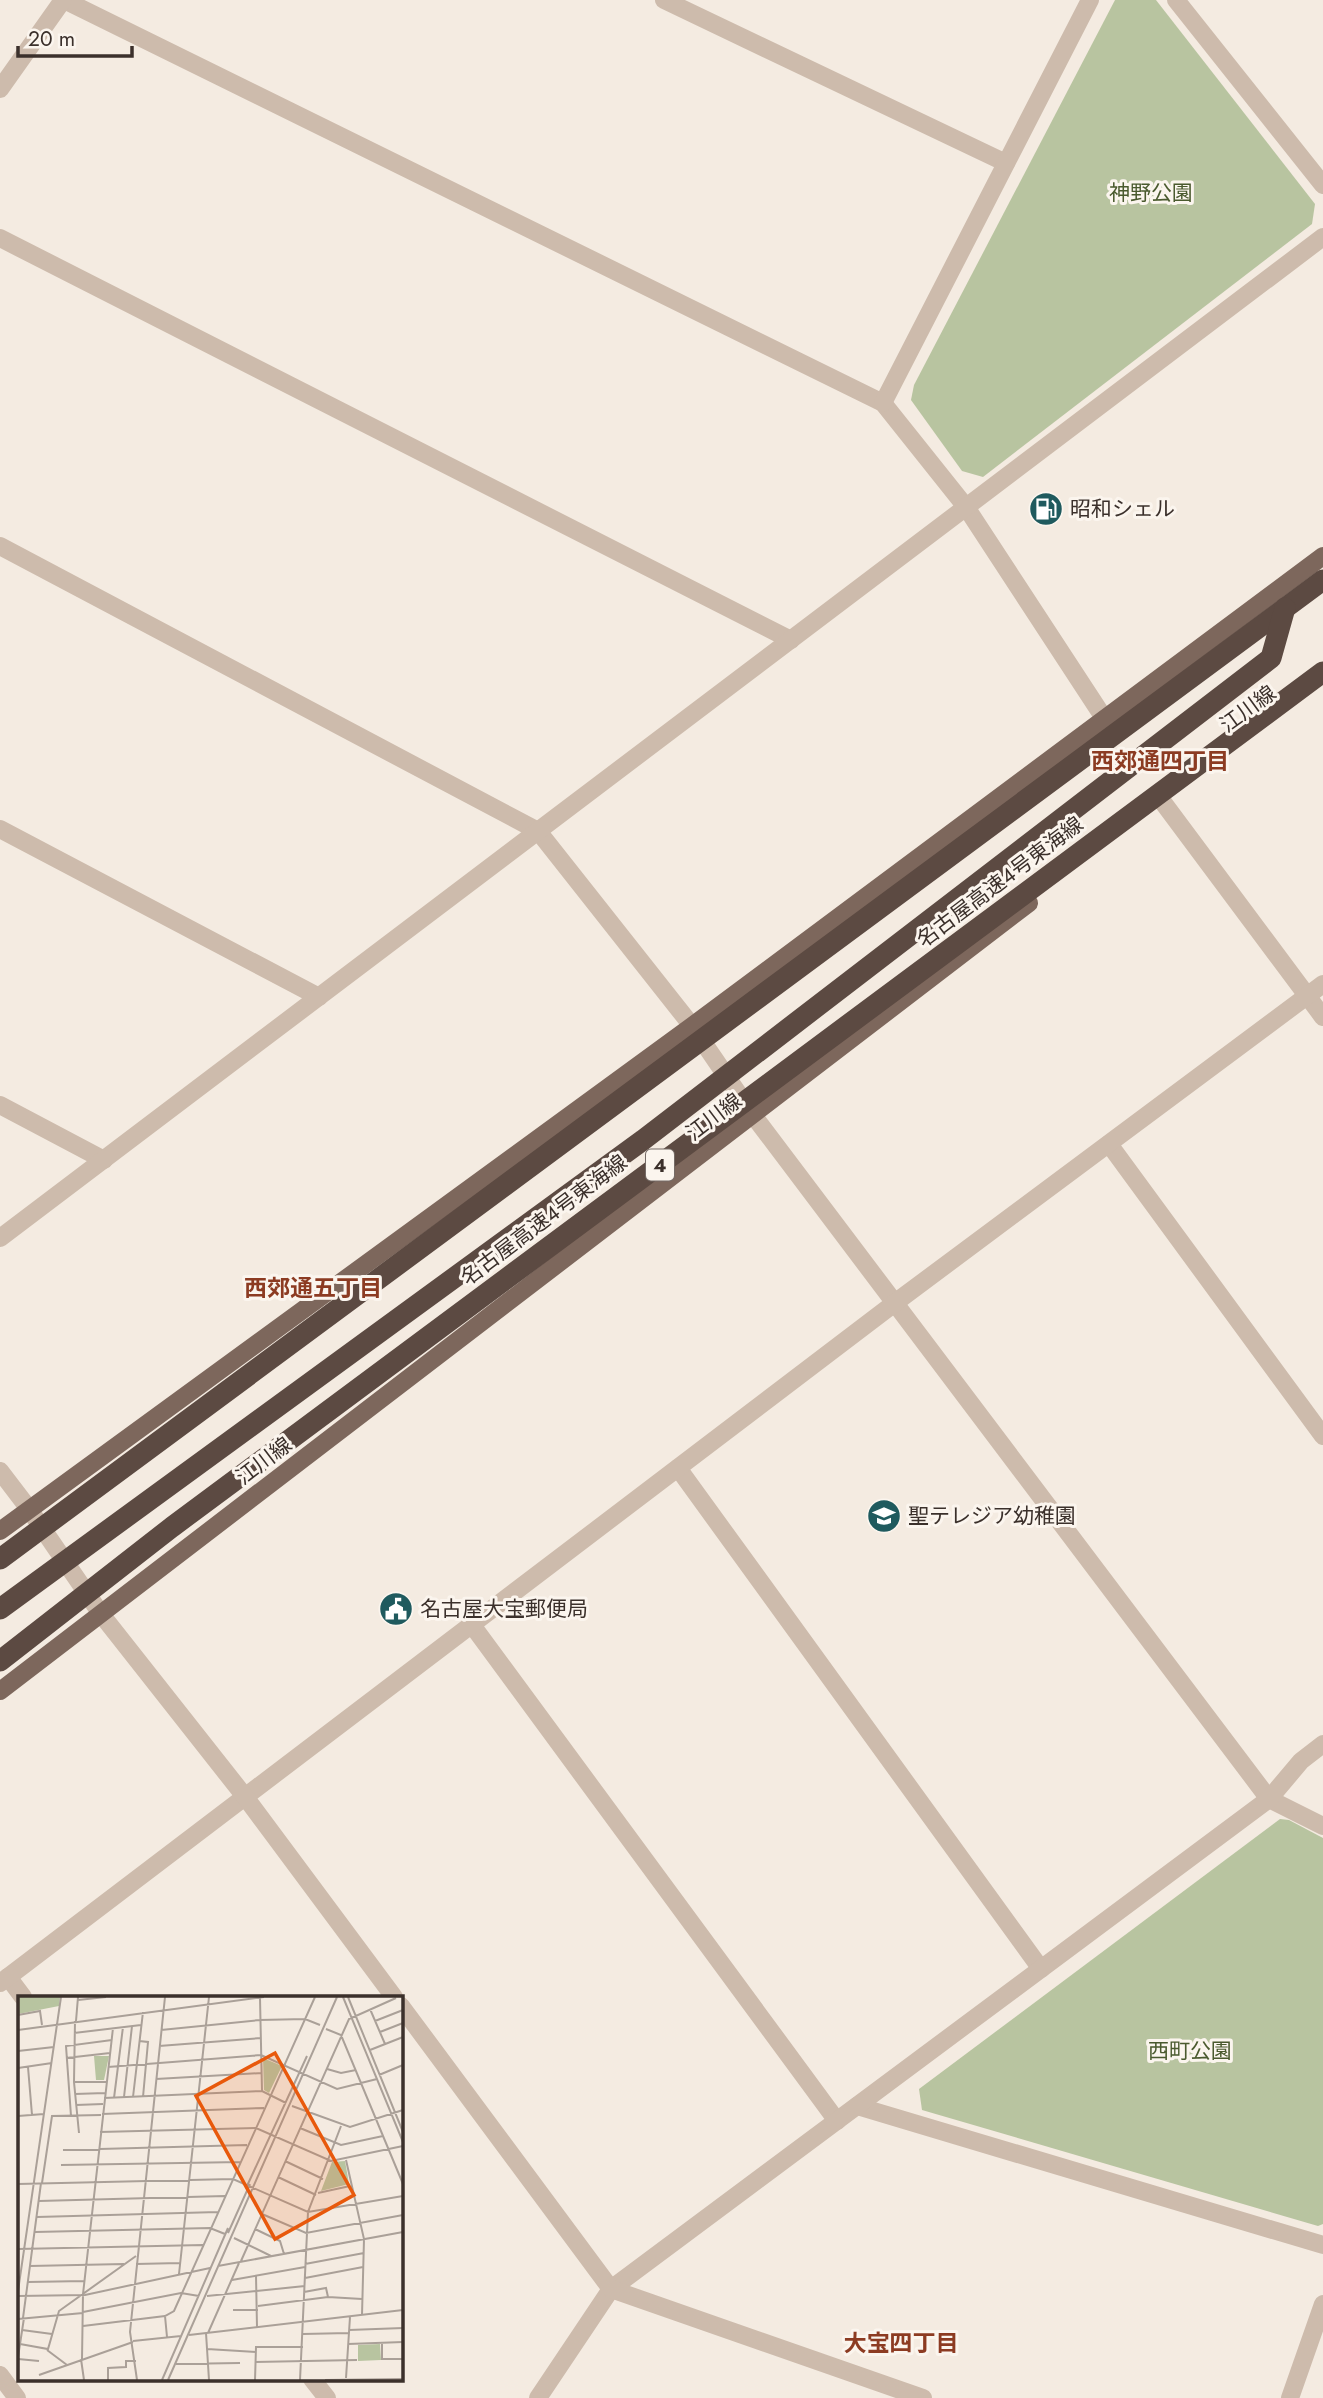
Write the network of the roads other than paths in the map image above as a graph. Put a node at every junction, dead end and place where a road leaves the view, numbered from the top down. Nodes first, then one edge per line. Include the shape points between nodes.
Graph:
1 (63, 0) edge
2 (664, 0) edge
3 (1090, 0) edge
4 (1176, 0) edge
5 (0, 89) edge
6 (1006, 163) junction
7 (1323, 185) edge
8 (1323, 237) edge
9 (0, 238) edge
10 (883, 403) junction
11 (966, 507) junction
12 (0, 546) edge
13 (1323, 556) edge
14 (1323, 580) edge
15 (1285, 608) junction
16 (791, 639) junction
17 (1323, 672) edge
18 (1323, 682) edge
19 (1104, 718) junction
20 (1162, 801) junction
21 (0, 829) edge
22 (538, 831) junction
23 (1323, 984) edge
24 (1308, 996) junction
25 (319, 997) junction
26 (1323, 1017) edge
27 (692, 1026) junction
28 (0, 1105) edge
29 (753, 1115) junction
30 (1109, 1144) junction
31 (104, 1160) junction
32 (0, 1238) edge
33 (896, 1302) junction
34 (1323, 1436) edge
35 (678, 1468) junction
36 (0, 1471) edge
37 (29, 1509) junction
38 (0, 1531) edge
39 (0, 1559) edge
40 (0, 1609) edge
41 (101, 1614) junction
42 (472, 1625) junction
43 (0, 1661) edge
44 (0, 1691) edge
45 (1323, 1744) edge
46 (246, 1798) junction
47 (1269, 1799) junction
48 (1323, 1826) edge
49 (1041, 1969) junction
50 (4, 1980) edge
51 (22, 1996) edge
52 (393, 1996) edge
53 (402, 2007) edge
54 (857, 2106) junction
55 (837, 2121) junction
56 (1323, 2245) edge
57 (611, 2289) junction
58 (1323, 2304) edge
59 (0, 2375) edge
60 (313, 2380) edge
61 (17, 2398) edge
62 (327, 2398) edge
63 (538, 2398) edge
64 (923, 2398) edge
65 (1290, 2398) edge

1 - 5 street
1 - 10 street
2 - 6 street
3 - 6 street
4 - 7 street
6 - 10 street
8 - 11 street
9 - 16 street
10 - 11 street
11 - 16 street
11 - 19 street
12 - 22 street
13 - 19 main road
14 - 15 highway, bridge
15 - 39 highway, bridge
15 - 40 highway, bridge via 1271,658 643,1140
16 - 22 street
17 - 43 highway, 名古屋高速4号東海線 / 4, bridge via 172,1527
18 - 20 main road, 江川線
19 - 27 main road
20 - 24 street
20 - 29 main road, 江川線
21 - 25 street
22 - 25 street
22 - 27 street
23 - 24 street
24 - 26 street
24 - 30 street
25 - 31 street
27 - 29 street
27 - 37 main road
28 - 31 street
29 - 33 street
29 - 41 main road, 江川線
30 - 33 street
30 - 34 street
31 - 32 street
33 - 35 street
33 - 47 street
35 - 42 street
35 - 49 street
36 - 37 street
37 - 38 main road
37 - 41 street
41 - 44 main road, 江川線
41 - 46 street
42 - 46 street
42 - 55 street
45 - 47 street via 1301,1761
46 - 50 street
46 - 52 street
47 - 48 street
47 - 49 street
49 - 54 street
50 - 51 street
53 - 57 street
54 - 55 street
54 - 56 street
55 - 57 street
57 - 63 street
57 - 64 street
58 - 65 street
59 - 61 street
60 - 62 street

